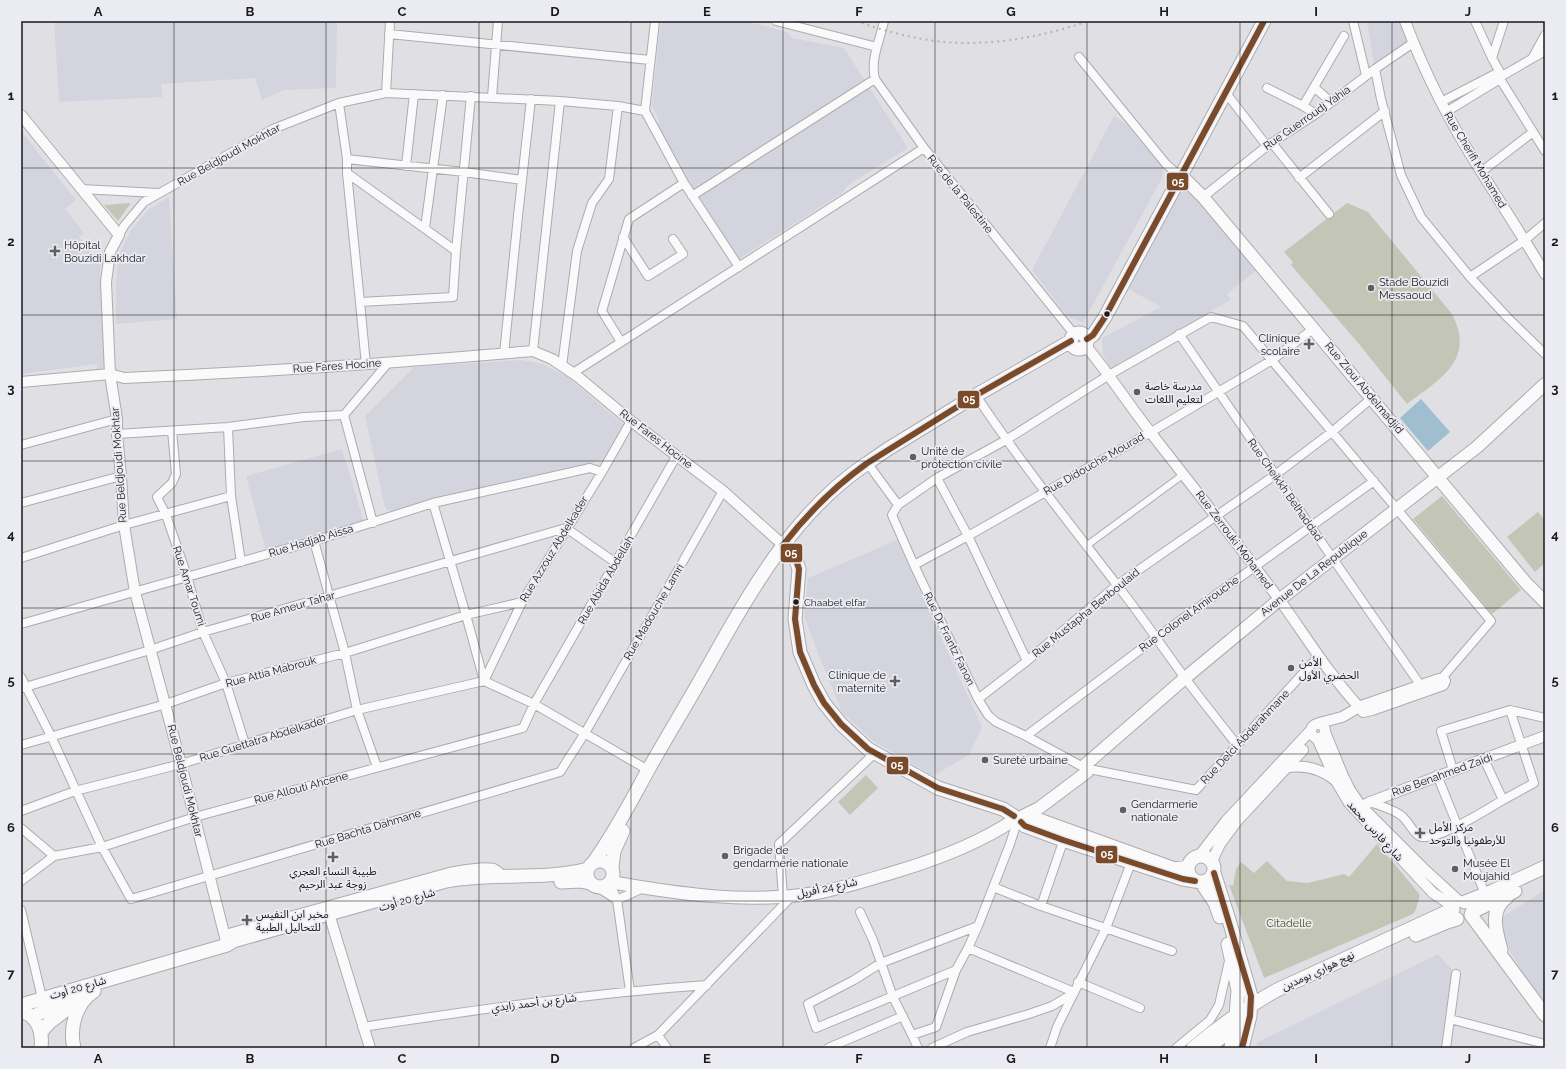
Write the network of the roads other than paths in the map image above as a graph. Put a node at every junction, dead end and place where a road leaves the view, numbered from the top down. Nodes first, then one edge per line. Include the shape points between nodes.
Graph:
1 (390, 21) edge
2 (498, 21) edge
3 (655, 21) edge
4 (776, 21) edge
5 (884, 21) edge
6 (1256, 21) edge
7 (1264, 21) edge
8 (1353, 21) edge
9 (1405, 21) edge
10 (1475, 21) edge
11 (1504, 21) edge
12 (389, 34) junction
13 (1545, 35) edge
14 (1344, 36) dead end
15 (1413, 43) junction
16 (877, 44) junction
17 (496, 46) junction
18 (1545, 51) edge
19 (1079, 56) dead end
20 (1533, 57) junction
21 (1492, 58) junction
22 (650, 60) junction
23 (1375, 68) junction
24 (1366, 75) junction
25 (1500, 76) junction
26 (875, 79) junction
27 (1267, 88) dead end
28 (1314, 88) junction
29 (386, 93) junction
30 (1226, 93) junction
31 (414, 94) junction
32 (443, 95) junction
33 (471, 96) junction
34 (492, 97) junction
35 (531, 99) junction
36 (560, 100) junction
37 (1331, 102) junction
38 (1440, 102) junction
39 (339, 103) junction
40 (618, 106) junction
41 (1302, 106) junction
42 (645, 111) junction
43 (1384, 111) junction
44 (1446, 112) junction
45 (1316, 114) junction
46 (21, 115) edge
47 (1533, 132) junction
48 (1269, 145) junction
49 (924, 148) junction
50 (1545, 151) edge
51 (346, 159) junction
52 (406, 166) junction
53 (433, 169) junction
54 (464, 172) junction
55 (1481, 172) junction
56 (347, 173) junction
57 (1178, 173) junction
58 (1299, 178) junction
59 (522, 180) junction
60 (684, 183) junction
61 (81, 189) junction
62 (159, 193) junction
63 (692, 196) junction
64 (1203, 197) junction
65 (1329, 214) dead end
66 (1545, 223) edge
67 (425, 228) junction
68 (119, 235) junction
69 (623, 237) junction
70 (673, 239) dead end
71 (1525, 240) junction
72 (456, 251) junction
73 (739, 267) junction
74 (1545, 274) edge
75 (1470, 277) junction
76 (360, 302) junction
77 (1313, 329) junction
78 (1179, 334) junction
79 (1079, 340) junction
80 (622, 342) junction
81 (533, 351) junction
82 (504, 354) junction
83 (1545, 354) edge
84 (1272, 360) junction
85 (388, 363) junction
86 (366, 364) junction
87 (562, 366) junction
88 (574, 373) junction
89 (110, 374) junction
90 (1109, 376) junction
91 (21, 382) edge
92 (1545, 384) edge
93 (1218, 392) junction
94 (1372, 398) junction
95 (979, 400) junction
96 (344, 415) junction
97 (117, 419) junction
98 (631, 421) junction
99 (228, 427) junction
100 (172, 431) junction
101 (1333, 431) junction
102 (1150, 432) junction
103 (116, 434) junction
104 (1006, 440) junction
105 (21, 445) edge
106 (677, 455) junction
107 (869, 466) junction
108 (602, 472) junction
109 (1184, 474) junction
110 (1275, 475) junction
111 (122, 476) junction
112 (1439, 477) junction
113 (937, 478) junction
114 (1374, 481) junction
115 (722, 491) junction
116 (1046, 492) junction
117 (232, 496) junction
118 (21, 503) edge
119 (433, 503) junction
120 (898, 505) junction
121 (1397, 508) junction
122 (166, 515) junction
123 (1216, 515) junction
124 (373, 523) junction
125 (124, 525) junction
126 (566, 528) junction
127 (1311, 528) junction
128 (968, 536) junction
129 (314, 541) junction
130 (1086, 546) junction
131 (785, 548) junction
132 (21, 558) edge
133 (1332, 558) junction
134 (241, 562) junction
135 (450, 562) junction
136 (616, 563) junction
137 (914, 565) junction
138 (1254, 568) junction
139 (187, 576) junction
140 (1118, 585) junction
141 (135, 592) junction
142 (329, 597) junction
143 (1279, 600) junction
144 (522, 602) junction
145 (1545, 602) edge
146 (466, 615) junction
147 (21, 624) edge
148 (203, 632) junction
149 (1157, 637) junction
150 (150, 650) junction
151 (345, 653) junction
152 (1318, 657) junction
153 (1027, 661) junction
154 (21, 677) edge
155 (1185, 678) junction
156 (1442, 678) joint
157 (484, 681) junction
158 (226, 683) junction
159 (24, 687) edge
160 (1422, 690) junction
161 (978, 699) junction
162 (166, 704) junction
163 (534, 704) junction
164 (1359, 709) junction
165 (358, 710) junction
166 (1510, 710) junction
167 (1545, 718) edge
168 (1319, 732) junction
169 (585, 733) junction
170 (51, 736) junction
171 (1026, 736) junction
172 (1545, 736) edge
173 (245, 744) junction
174 (21, 745) edge
175 (1237, 745) junction
176 (1522, 745) junction
177 (875, 753) junction
178 (1484, 759) junction
179 (182, 764) junction
180 (377, 767) junction
181 (1288, 767) junction
182 (1085, 768) junction
183 (648, 770) junction
184 (1453, 770) junction
185 (1437, 775) junction
186 (1336, 781) junction
187 (75, 791) junction
188 (1503, 800) junction
189 (1362, 806) junction
190 (21, 811) edge
191 (195, 817) junction
192 (1019, 819) junction
193 (1457, 826) junction
194 (21, 828) edge
195 (1065, 835) junction
196 (102, 847) junction
197 (54, 856) junction
198 (1199, 856) junction
199 (1131, 862) junction
200 (590, 866) junction
201 (1188, 867) junction
202 (1213, 867) junction
203 (1545, 867) edge
204 (209, 876) junction
205 (1545, 876) edge
206 (606, 879) junction
207 (21, 881) edge
208 (1198, 882) junction
209 (993, 887) junction
210 (643, 888) junction
211 (1516, 890) junction
212 (1486, 894) junction
213 (787, 896) junction
214 (617, 900) junction
215 (1041, 906) junction
216 (21, 910) edge
217 (1462, 911) junction
218 (860, 912) dead end
219 (329, 914) junction
220 (978, 926) junction
221 (1106, 928) junction
222 (226, 939) junction
223 (968, 948) junction
224 (1172, 952) dead end
225 (1231, 956) junction
226 (1504, 958) junction
227 (881, 963) junction
228 (956, 970) junction
229 (134, 972) junction
230 (1456, 974) dead end
231 (1078, 982) junction
232 (707, 985) junction
233 (94, 990) junction
234 (630, 990) junction
235 (1074, 992) junction
236 (893, 997) junction
237 (42, 998) junction
238 (21, 1005) edge
239 (1140, 1008) dead end
240 (1250, 1010) junction
241 (21, 1011) edge
242 (38, 1014) dead end
243 (1545, 1015) edge
244 (904, 1016) junction
245 (1450, 1019) junction
246 (1235, 1021) junction
247 (362, 1026) junction
248 (41, 1032) junction
249 (658, 1034) junction
250 (912, 1036) junction
251 (1545, 1044) edge
252 (41, 1048) edge
253 (74, 1048) edge
254 (370, 1048) edge
255 (634, 1048) edge
256 (667, 1048) edge
257 (828, 1048) edge
258 (918, 1048) edge
259 (932, 1048) edge
260 (1050, 1048) edge
261 (1176, 1048) edge
262 (1193, 1048) edge
263 (1208, 1048) edge
264 (1230, 1048) edge
265 (1242, 1048) edge
266 (1446, 1048) edge

1 - 12 street
2 - 17 street
3 - 22 street
4 - 16 street
5 - 16 street
6 - 57 main road
7 - 30 main road
8 - 24 street
9 - 15 street, Rue Cherifi Mohamed
10 - 21 street
11 - 21 street
12 - 17 street
12 - 29 street
13 - 20 street
14 - 28 street
15 - 23 street, Rue Guerroudj Yahia
15 - 38 street, Rue Cherifi Mohamed
16 - 26 street via 873,64
17 - 22 street
17 - 34 street
18 - 20 street
19 - 57 street via 1166,164
20 - 25 street
21 - 25 street
22 - 42 street
23 - 24 street, Rue Guerroudj Yahia
23 - 43 street
24 - 37 street, Rue Guerroudj Yahia
25 - 38 street
25 - 44 street
25 - 47 street
26 - 49 street, Rue de la Palestine
26 - 63 street
27 - 41 street
28 - 37 street
28 - 41 street
29 - 31 street, Rue Beldjoudi Mokhtar
29 - 39 street, Rue Beldjoudi Mokhtar
30 - 48 street
30 - 57 main road
31 - 32 street, Rue Beldjoudi Mokhtar
31 - 52 street
32 - 33 street, Rue Beldjoudi Mokhtar
32 - 53 street
33 - 34 street, Rue Beldjoudi Mokhtar
33 - 54 street
34 - 35 street, Rue Beldjoudi Mokhtar
35 - 36 street, Rue Beldjoudi Mokhtar
35 - 59 street
36 - 40 street, Rue Beldjoudi Mokhtar
36 - 81 street
37 - 45 street, Rue Guerroudj Yahia
38 - 44 street, Rue Cherifi Mohamed
39 - 51 street
39 - 62 street, Rue Beldjoudi Mokhtar via 273,129
40 - 42 street, Rue Beldjoudi Mokhtar
40 - 87 street via 609,179 592,203 576,252
41 - 45 street
42 - 60 street
43 - 58 street
43 - 75 street via 1401,175 1421,217
44 - 55 street, Rue Cherifi Mohamed
45 - 48 street, Rue Guerroudj Yahia
46 - 61 street
47 - 50 street
47 - 55 street
48 - 58 street
48 - 64 street, Rue Guerroudj Yahia
49 - 73 street
49 - 79 street, Rue de la Palestine
51 - 52 street
51 - 56 street
52 - 53 street
53 - 54 street
53 - 67 street
54 - 59 street
54 - 72 street
55 - 71 street, Rue Cherifi Mohamed
56 - 67 street
56 - 76 street
57 - 64 main road, Rue Zioui Abdelmadjid
57 - 79 main road via 1094,320
58 - 65 street
59 - 82 street
60 - 63 street
60 - 69 street via 629,219
61 - 62 street
61 - 68 street
62 - 68 street, Rue Beldjoudi Mokhtar via 144,202
63 - 73 street
64 - 77 main road, Rue Zioui Abdelmadjid
66 - 71 street
67 - 72 street
68 - 89 street, Rue Beldjoudi Mokhtar via 110,252 106,282
69 - 70 street via 648,276 683,254
69 - 80 street via 602,311
71 - 74 street, Rue Cherifi Mohamed
71 - 75 street
72 - 76 street via 453,297
73 - 80 street
75 - 83 street
76 - 86 street
77 - 84 street, Rue Didouche Mourad
77 - 94 main road, Rue Zioui Abdelmadjid
78 - 84 street via 1211,317 1243,326
78 - 90 street
78 - 93 street, Rue Cheikkh Belhaddad
79 - 90 street, Rue Zerrouki Mohamed
79 - 95 main road
79 - 107 main road via 973,397 882,452
80 - 88 street
81 - 82 street, Rue Fares Hocine
81 - 87 street, Rue Fares Hocine
82 - 85 street, Rue Fares Hocine
84 - 93 street, Rue Didouche Mourad
84 - 101 street
85 - 86 street, Rue Fares Hocine
85 - 96 street
86 - 89 street, Rue Fares Hocine via 124,378
87 - 88 street, Rue Fares Hocine
88 - 98 street, Rue Fares Hocine
89 - 91 street
89 - 97 street, Rue Beldjoudi Mokhtar
90 - 102 street, Rue Zerrouki Mohamed
90 - 104 street
92 - 112 main road, Avenue De La Republique via 1488,438
93 - 102 street, Rue Didouche Mourad
93 - 110 street, Rue Cheikkh Belhaddad
94 - 101 street, Rue Mustapha Benboulaid
94 - 112 main road, Rue Zioui Abdelmadjid
95 - 104 street
95 - 107 main road
96 - 99 street via 304,417
96 - 124 street
97 - 103 street, Rue Beldjoudi Mokhtar
97 - 105 street
98 - 106 street, Rue Fares Hocine
98 - 108 street, Rue Azzouz Abdelkader
99 - 100 street
99 - 117 street
100 - 103 street
100 - 122 street, Rue Amar Toumi via 176,474 172,483 157,497
101 - 110 street, Rue Mustapha Benboulaid
101 - 114 street
102 - 109 street, Rue Zerrouki Mohamed
102 - 116 street, Rue Didouche Mourad
103 - 111 street, Rue Beldjoudi Mokhtar
104 - 113 street
104 - 116 street
106 - 115 street, Rue Fares Hocine
106 - 136 street, Rue Abida Abdellah
107 - 120 street
107 - 131 main road
108 - 119 street, Rue Hadjab Aissa via 590,468
108 - 126 street, Rue Azzouz Abdelkader
109 - 123 street, Rue Zerrouki Mohamed
109 - 130 street
110 - 123 street, Rue Mustapha Benboulaid
110 - 127 street, Rue Cheikkh Belhaddad
111 - 118 street
111 - 125 street, Rue Beldjoudi Mokhtar
112 - 121 main road, Avenue De La Republique
112 - 145 main road, Rue Zioui Abdelmadjid
113 - 120 street
113 - 128 street
114 - 121 street
114 - 127 street, Rue Colonel Amirouche
115 - 131 street, Rue Fares Hocine
115 - 169 street, Rue Madouche Lamri
116 - 128 street, Rue Didouche Mourad
116 - 130 street
117 - 122 street
117 - 134 street
119 - 124 street, Rue Hadjab Aissa
119 - 135 street
120 - 137 street, Rue Dr Frantz Fanon via 892,515
121 - 133 main road, Avenue De La Republique
121 - 156 street via 1491,621
122 - 125 street
122 - 139 street, Rue Amar Toumi
123 - 138 street, Rue Zerrouki Mohamed
123 - 140 street, Rue Mustapha Benboulaid
124 - 129 street, Rue Hadjab Aissa
125 - 132 street
125 - 141 street, Rue Beldjoudi Mokhtar
126 - 135 street, Rue Ameur Tahar
126 - 136 street
126 - 144 street, Rue Azzouz Abdelkader
127 - 133 street, Rue Cheikkh Belhaddad
127 - 138 street, Rue Colonel Amirouche
128 - 137 street, Rue Didouche Mourad
128 - 153 street
129 - 134 street, Rue Hadjab Aissa
129 - 142 street
130 - 140 street
131 - 177 main road, Rue Fares Hocine via 795,557 799,569 795,619 800,652 806,668 833,714 850,734
131 - 183 main road via 761,576 741,608
131 - 206 main road via 730,640 619,839
133 - 143 main road, Avenue De La Republique
133 - 160 street, Rue Cheikkh Belhaddad
134 - 139 street, Rue Hadjab Aissa
135 - 142 street, Rue Ameur Tahar
135 - 146 street
136 - 163 street, Rue Abida Abdellah
137 - 161 street, Rue Dr Frantz Fanon
138 - 143 street, Rue Zerrouki Mohamed
138 - 149 street, Rue Colonel Amirouche
139 - 141 street, Rue Hadjab Aissa
139 - 148 street, Rue Amar Toumi
140 - 149 street
140 - 153 street, Rue Mustapha Benboulaid
141 - 147 street, Rue Hadjab Aissa
141 - 150 street, Rue Beldjoudi Mokhtar
142 - 148 street, Rue Ameur Tahar
142 - 151 street
143 - 152 street, Rue Zerrouki Mohamed
143 - 155 main road, Avenue De La Republique
144 - 146 street, Rue Attia Mabrouk
144 - 157 street, Rue Azzouz Abdelkader
146 - 151 street, Rue Attia Mabrouk
146 - 157 street
148 - 150 street, Rue Ameur Tahar
148 - 158 street, Rue Amar Toumi
149 - 155 street
149 - 171 street, Rue Colonel Amirouche
150 - 159 street, Rue Ameur Tahar
150 - 162 street, Rue Beldjoudi Mokhtar
151 - 158 street, Rue Attia Mabrouk
151 - 165 street
152 - 164 street, Rue Zerrouki Mohamed
152 - 175 street, Rue Delci Abderahmane
153 - 161 street, Rue Mustapha Benboulaid
154 - 159 street
155 - 175 street
155 - 182 main road, Avenue De La Republique
156 - 160 street via 1446,681 1443,685
157 - 163 street
157 - 165 street, Rue Guettatra Abdelkader
158 - 162 street, Rue Attia Mabrouk
158 - 173 street, Rue Amar Toumi
159 - 170 street
160 - 164 street via 1372,710
161 - 171 street, Rue Dr Frantz Fanon via 996,722
162 - 170 street, Rue Attia Mabrouk
162 - 179 street, Rue Beldjoudi Mokhtar
163 - 169 street
163 - 180 street, Rue Allouti Ahcene via 523,728
164 - 168 street
165 - 173 street, Rue Guettatra Abdelkader
165 - 180 street
166 - 167 street
166 - 176 street
166 - 184 street via 1441,731
168 - 181 street
168 - 186 street, شارع فارس محمد
168 - 189 street, شارع فارس محمد via 1346,783
168 - 198 street via 1226,821
169 - 183 street
169 - 204 street, Rue Bachta Dahmane via 560,772
170 - 174 street, Rue Attia Mabrouk
170 - 187 street
171 - 182 street, Rue Dr Frantz Fanon
172 - 176 street, Rue Benahmed Zaidi
173 - 179 street, Rue Guettatra Abdelkader
175 - 182 street, Rue Delci Abderahmane via 1196,790
176 - 178 street, Rue Benahmed Zaidi
176 - 188 street via 1534,783
177 - 192 main road, Rue Fares Hocine via 938,788 1003,809
177 - 213 street via 779,844
178 - 184 street, Rue Benahmed Zaidi
178 - 188 street
179 - 187 street, Rue Guettatra Abdelkader
179 - 191 street, Rue Beldjoudi Mokhtar
180 - 191 street, Rue Allouti Ahcene
181 - 186 street via 1314,768
181 - 202 street via 1237,821 1220,844
182 - 192 main road, شارع 24 أفريل via 1039,808
183 - 200 main road via 611,837
184 - 185 street, Rue Benahmed Zaidi
185 - 189 street, Rue Benahmed Zaidi
185 - 193 street
186 - 189 street, شارع فارس محمد via 1349,803
187 - 190 street, Rue Guettatra Abdelkader
187 - 196 street
188 - 193 street
189 - 193 street via 1392,810 1402,816 1422,837 1434,836
189 - 217 street, شارع فارس محمد
191 - 196 street, Rue Allouti Ahcene
191 - 204 street, Rue Beldjoudi Mokhtar
192 - 195 main road via 1034,818
192 - 209 street
192 - 213 main road, شارع 24 أفريل via 934,859 847,885
193 - 212 street
194 - 197 street
195 - 199 main road
195 - 201 main road via 1175,869
195 - 215 street
196 - 197 street, Rue Allouti Ahcene
196 - 204 street, Rue Bachta Dahmane via 131,899
197 - 207 street
198 - 201 main road via 1192,860
198 - 202 main road via 1206,856
199 - 208 main road via 1183,880
199 - 221 street
200 - 206 main road via 587,876
200 - 206 main road via 603,861 609,864
200 - 219 main road, شارع 20 أوت via 560,875 446,881
201 - 208 main road via 1190,875
202 - 208 main road via 1211,879
202 - 240 main road via 1249,989
203 - 212 main road, نهج هواري بومدين
204 - 222 street, Rue Beldjoudi Mokhtar
205 - 211 main road, نهج هواري بومدين
206 - 210 main road, شارع 24 أفريل
206 - 214 street
206 - 214 street
206 - 219 main road, شارع 20 أوت via 455,887
208 - 225 main road via 1215,903
209 - 215 street
209 - 220 street
210 - 213 main road, شارع 24 أفريل via 729,897
210 - 214 street
211 - 217 main road, نهج هواري بومدين
211 - 226 main road via 1496,909 1496,926
212 - 217 main road, نهج هواري بومدين
213 - 232 street
214 - 234 street
215 - 221 street
216 - 237 street
217 - 226 main road via 1496,955
217 - 240 main road, نهج هواري بومدين via 1447,922
218 - 227 street
219 - 222 main road, شارع 20 أوت via 233,941
219 - 247 street
220 - 223 street
220 - 227 street
221 - 224 street
221 - 231 street
222 - 229 main road, شارع 20 أوت
223 - 228 street
223 - 235 street
225 - 246 main road via 1238,990
225 - 261 street via 1219,1005 1210,1020
226 - 243 main road
227 - 236 street
227 - 236 street via 808,1004 816,1028
228 - 236 street
228 - 250 street via 936,1027
229 - 233 main road, شارع 20 أوت
229 - 237 main road, شارع 20 أوت
230 - 245 street
231 - 235 street
231 - 239 street
232 - 234 street, شارع بن أحمد زايدي
232 - 249 street
233 - 242 main road, شارع 20 أوت
233 - 248 main road via 59,1015
233 - 253 main road via 74,1018
234 - 247 street, شارع بن أحمد زايدي
235 - 259 street via 1052,1006 967,1032
235 - 260 street
236 - 244 street
237 - 238 main road, شارع 20 أوت
240 - 246 main road, نهج هواري بومدين
240 - 265 main road
241 - 248 main road via 32,1017
244 - 250 street
244 - 257 street
245 - 251 street
245 - 266 street
246 - 262 main road, نهج هواري بومدين via 1216,1029
246 - 263 main road, نهج هواري بومدين
246 - 264 main road
247 - 254 street
248 - 252 main road
249 - 255 street
249 - 256 street
250 - 258 street

